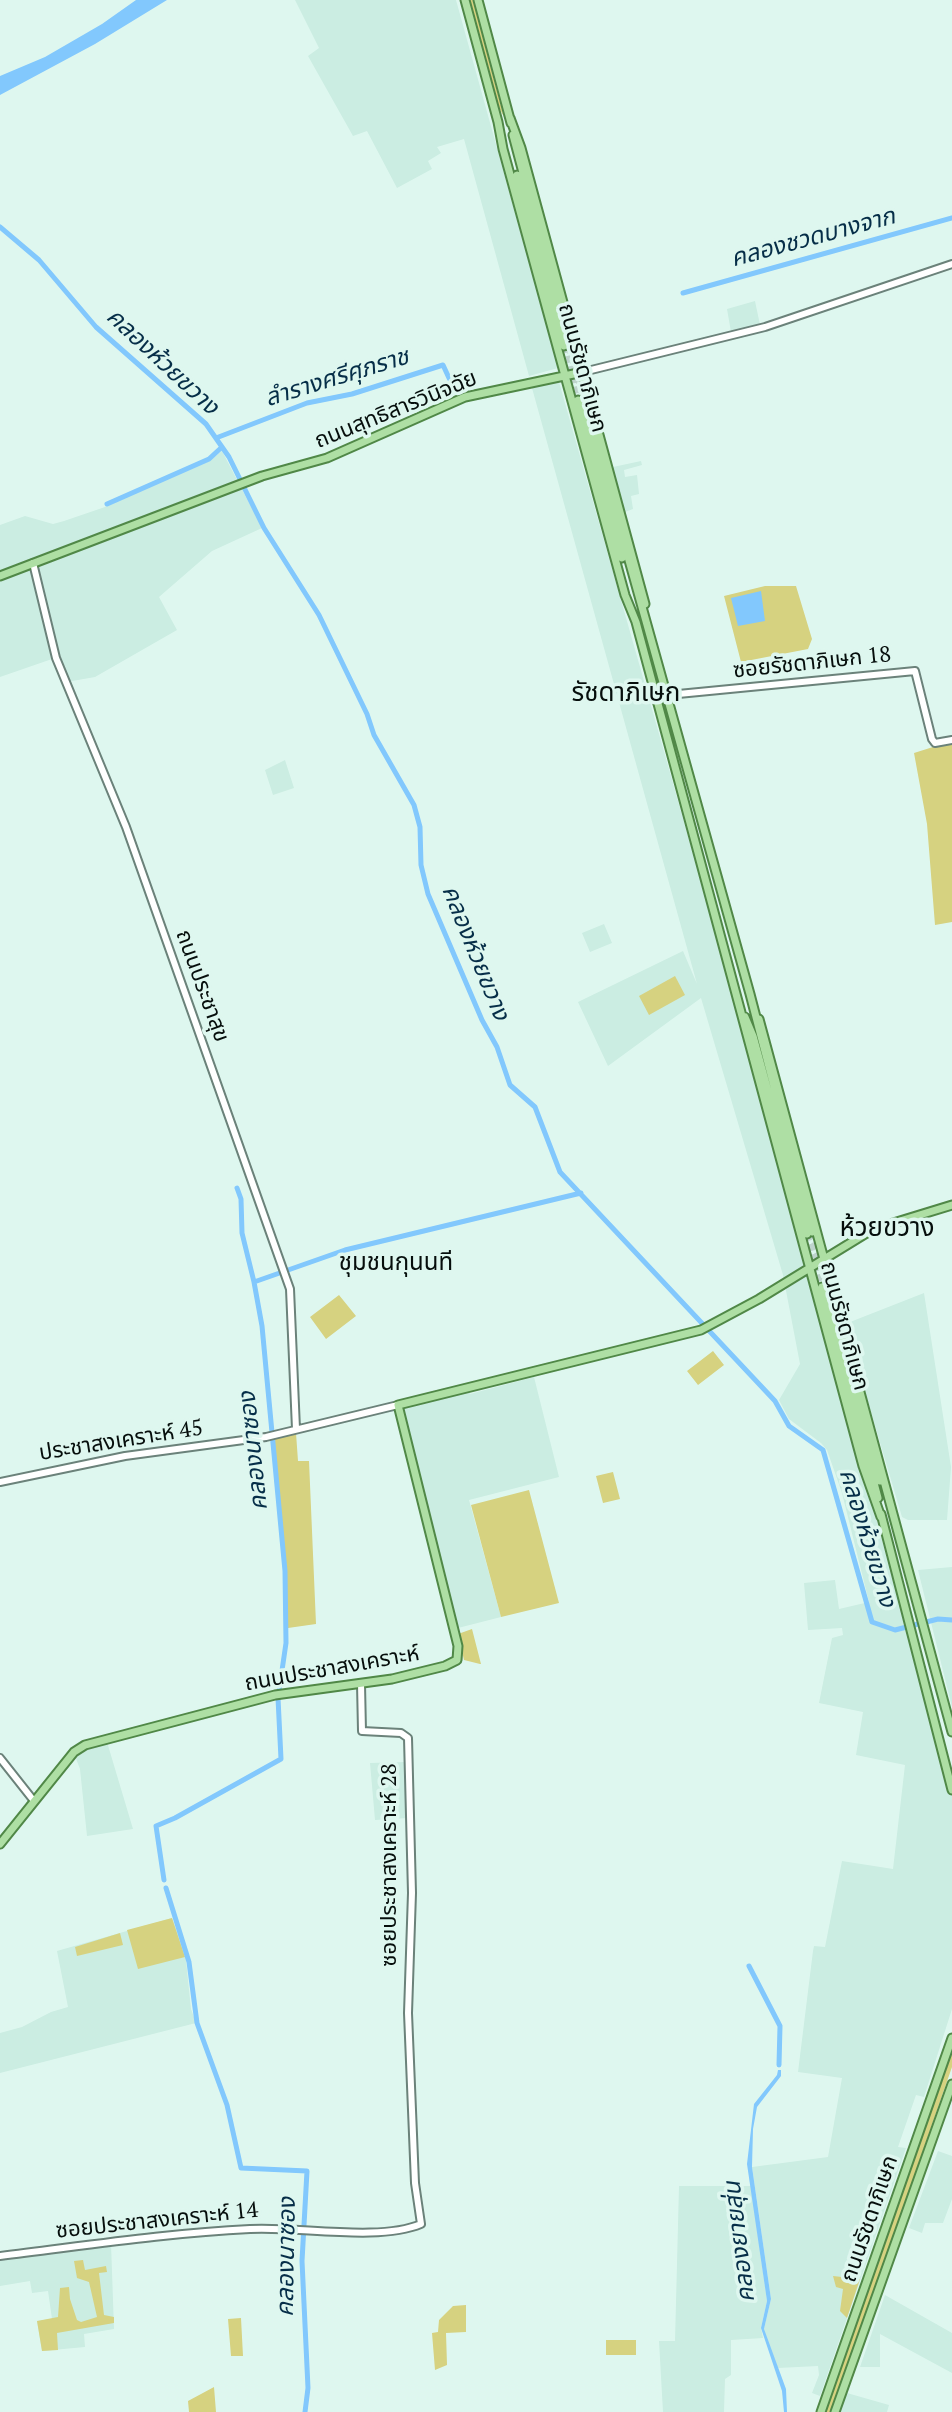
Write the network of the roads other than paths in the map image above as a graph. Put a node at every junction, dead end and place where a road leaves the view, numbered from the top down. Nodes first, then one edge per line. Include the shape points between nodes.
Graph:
1 (465, 0) edge
2 (478, 0) edge
3 (952, 264) edge
4 (567, 347) junction
5 (583, 372) junction
6 (565, 376) junction
7 (581, 399) junction
8 (33, 563) junction
9 (0, 576) edge
10 (668, 695) junction
11 (952, 740) edge
12 (952, 1205) edge
13 (809, 1234) junction
14 (840, 1249) junction
15 (824, 1259) junction
16 (810, 1268) junction
17 (796, 1276) junction
18 (824, 1286) junction
19 (398, 1405) junction
20 (296, 1429) junction
21 (0, 1482) edge
22 (361, 1684) junction
23 (952, 1732) edge
24 (0, 1758) edge
25 (952, 1790) edge
26 (34, 1801) junction
27 (0, 1844) edge
28 (952, 2038) edge
29 (410, 2040) joint
30 (952, 2084) edge
31 (0, 2256) edge
32 (821, 2412) edge
33 (835, 2412) edge

1 - 4 main road, ถนนรัชดาภิเษก via 503,149
2 - 4 main road, ถนนรัชดาภิเษก via 521,148
3 - 5 street, ถนนสุทธิสารวินิจฉัย via 765,327
4 - 5 main road, ถนนรัชดาภิเษก
4 - 6 main road, ถนนรัชดาภิเษก
5 - 6 main road, ถนนสุทธิสารวินิจฉัย
5 - 7 main road, ถนนรัชดาภิเษก
6 - 7 main road, ถนนรัชดาภิเษก
6 - 8 main road, ถนนสุทธิสารวินิจฉัย via 465,397 327,458 242,483
7 - 10 main road, ถนนรัชดาภิเษก via 642,590
7 - 13 main road, ถนนรัชดาภิเษก via 625,595
8 - 9 main road, ถนนสุทธิสารวินิจฉัย
8 - 20 street, ถนนประชาสุข via 56,658 126,827 284,1272 291,1298
10 - 11 street, ซอยรัชดาภิเษก 18 via 915,671 932,739
10 - 13 main road, ถนนรัชดาภิเษก
12 - 14 main road via 881,1227
13 - 14 main road
13 - 15 main road, ถนนรัชดาภิเษก
13 - 16 main road, ถนนรัชดาภิเษก
14 - 15 main road
15 - 16 main road
15 - 18 main road, ถนนรัชดาภิเษก
16 - 17 main road
16 - 18 main road, ถนนรัชดาภิเษก
17 - 18 main road
17 - 19 main road via 701,1330
18 - 23 main road, ถนนรัชดาภิเษก
18 - 25 main road, ถนนรัชดาภิเษก via 863,1466
19 - 20 street
19 - 22 main road, ถนนประชาสงเคราะห์ via 459,1656 445,1666
20 - 21 street, ประชาสงเคราะห์ 45
22 - 26 main road, ถนนประชาสงเคราะห์ via 278,1695 85,1745
22 - 29 street, ซอยประชาสงเคราะห์ 28 via 362,1731 408,1738
24 - 26 street
26 - 27 main road, ถนนประชาสงเคราะห์
28 - 32 main road, ถนนรัชดาภิเษก
29 - 31 street, ซอยประชาสงเคราะห์ 14 via 421,2224 379,2231 223,2230
30 - 33 main road, ถนนรัชดาภิเษก

